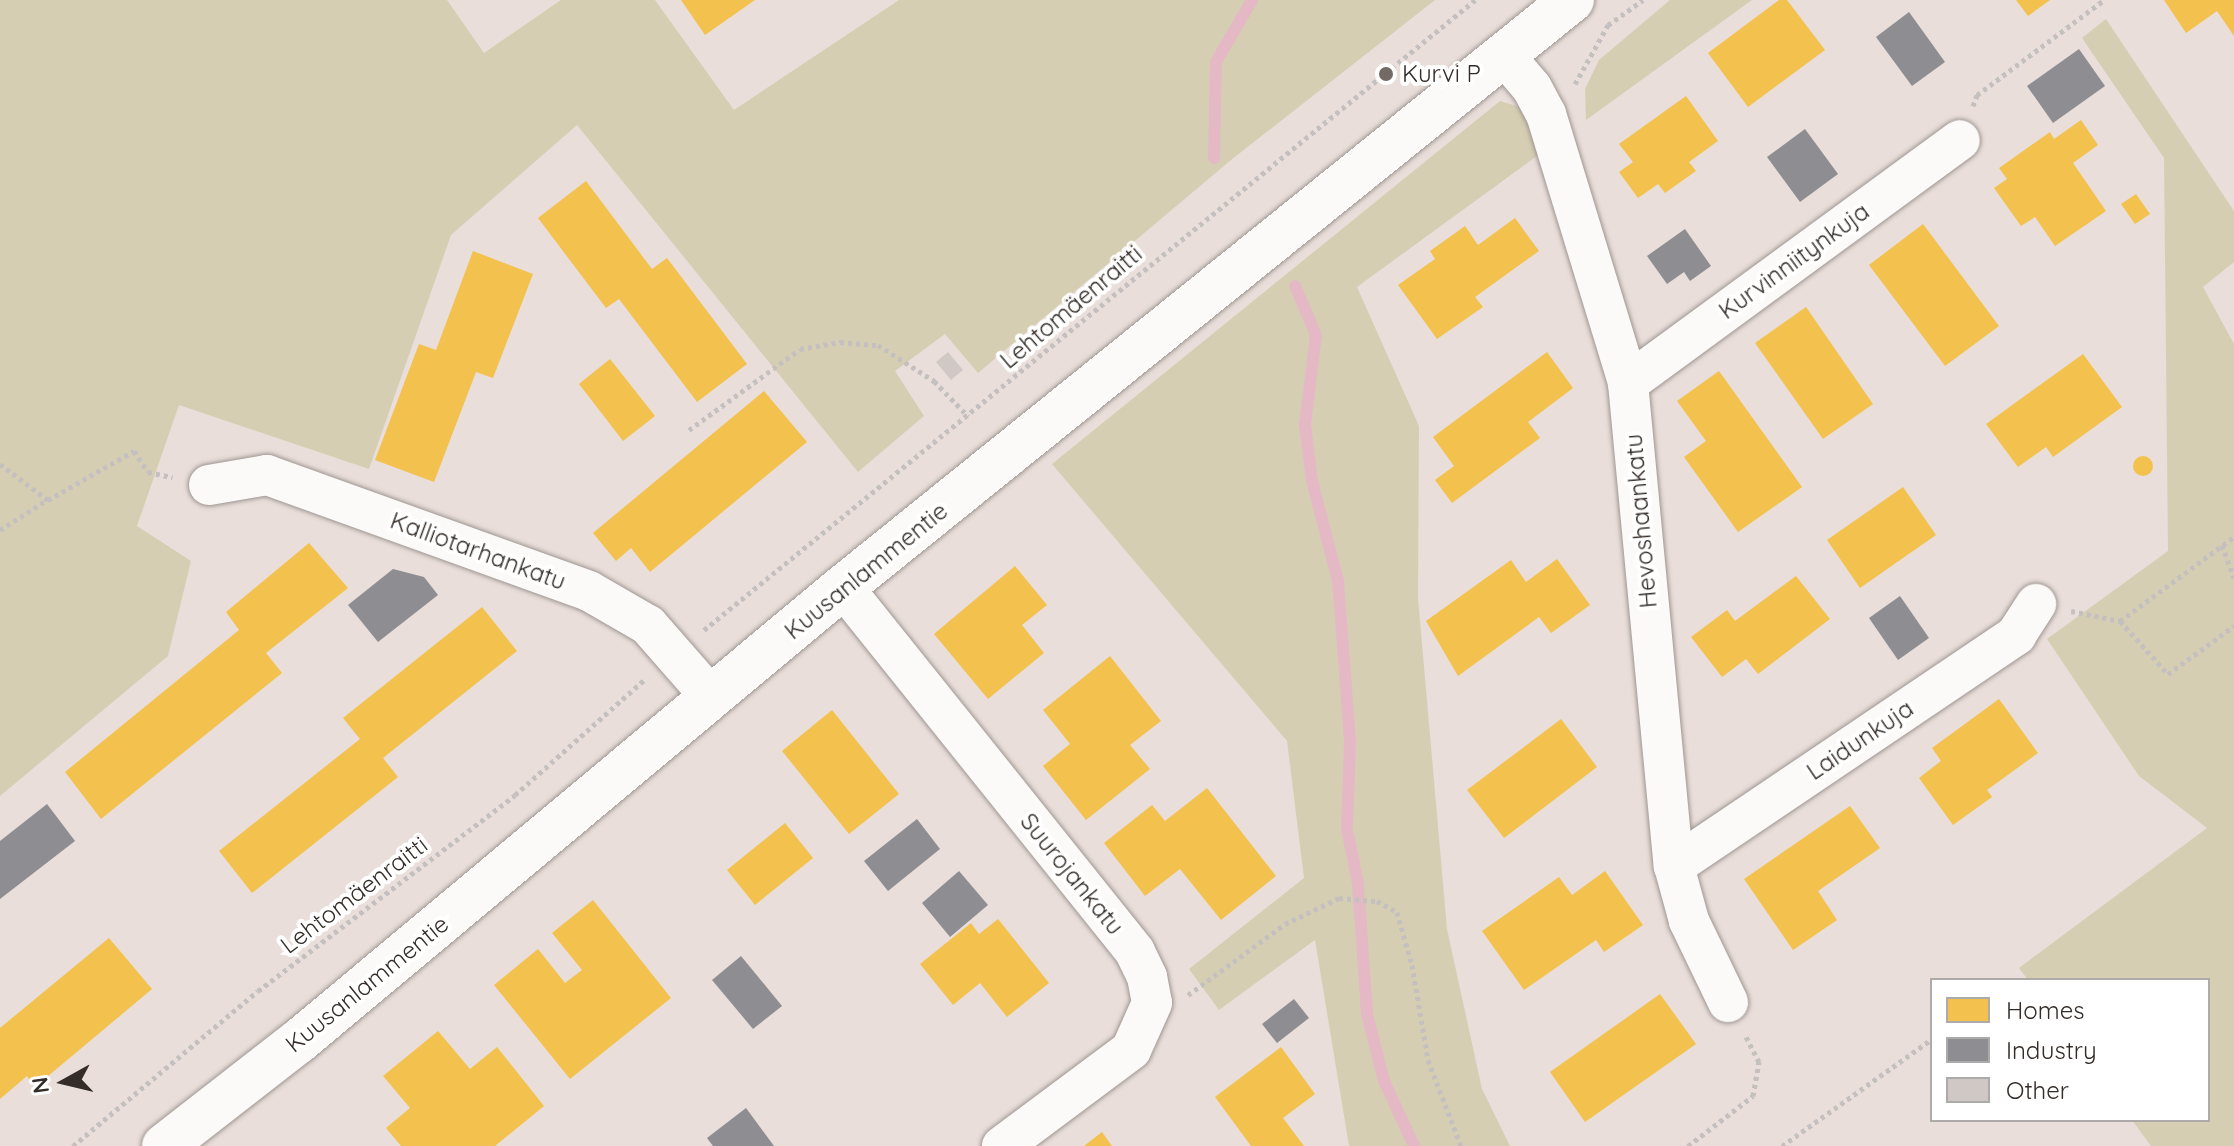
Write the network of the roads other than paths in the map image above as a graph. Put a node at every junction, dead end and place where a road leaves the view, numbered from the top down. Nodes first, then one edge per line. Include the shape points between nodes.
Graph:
1 (1572, 0) edge
2 (1504, 55) junction
3 (1960, 140) road end
4 (1628, 383) junction
5 (209, 485) road end
6 (843, 587) junction
7 (2036, 604) road end
8 (712, 698) junction
9 (1674, 866) junction
10 (1728, 1002) road end
11 (164, 1146) edge
12 (1002, 1146) edge

1 - 2 street, Kuusanlammentie
2 - 4 street, Hevoshaankatu via 1546,114
2 - 6 street, Kuusanlammentie
3 - 4 street, Kurvinniitynkuja
4 - 9 street, Hevoshaankatu
5 - 8 street, Kalliotarhankatu via 267,475 589,591 648,625
6 - 8 street, Kuusanlammentie
6 - 12 street, Suurojankatu via 1135,952 1152,1003 1131,1050
7 - 9 street, Laidunkuja via 2016,635
8 - 11 street, Kuusanlammentie
9 - 10 street, Hevoshaankatu via 1689,921

